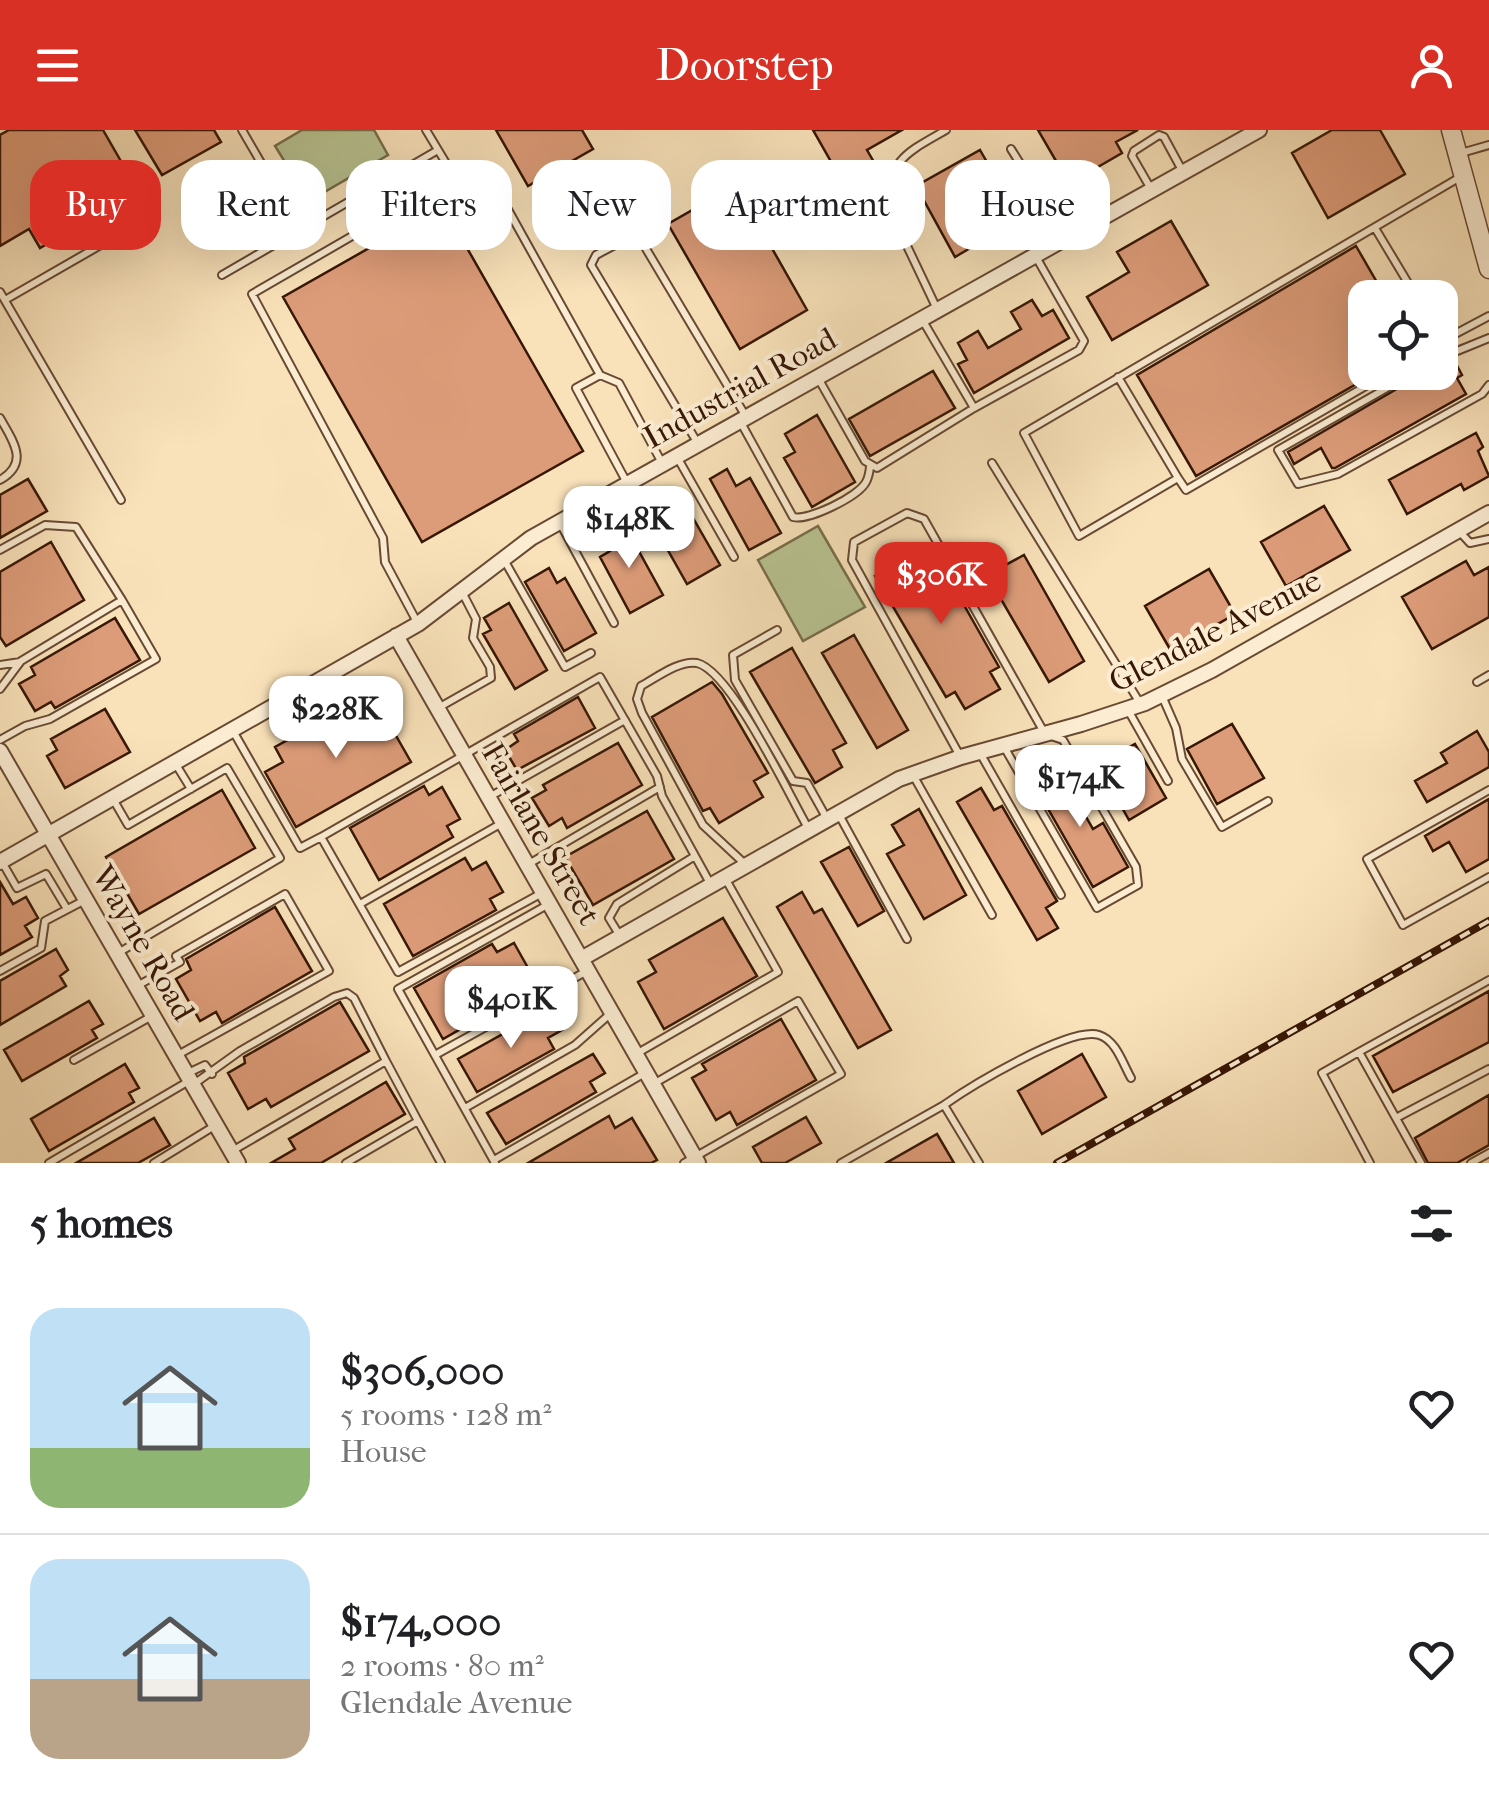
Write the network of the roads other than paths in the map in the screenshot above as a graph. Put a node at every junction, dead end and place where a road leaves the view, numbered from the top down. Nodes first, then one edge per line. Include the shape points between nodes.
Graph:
1 (242, 130) edge
2 (426, 130) edge
3 (946, 130) edge
4 (1258, 130) edge
5 (1451, 130) edge
6 (1242, 134) edge
7 (1489, 145) edge
8 (1011, 149) dead end
9 (438, 150) junction
10 (1458, 154) junction
11 (259, 160) edge
12 (444, 160) edge
13 (1018, 160) edge
14 (1184, 173) junction
15 (1464, 176) junction
16 (1152, 191) junction
17 (326, 215) edge
18 (1110, 215) edge
19 (512, 217) edge
20 (1375, 228) junction
21 (346, 240) edge
22 (88, 250) edge
23 (265, 250) edge
24 (1050, 250) edge
25 (1036, 258) junction
26 (1489, 269) edge
27 (222, 275) dead end
28 (1406, 280) edge
29 (2, 295) edge
30 (938, 310) junction
31 (1489, 316) edge
32 (922, 319) junction
33 (1458, 332) edge
34 (1489, 338) edge
35 (1458, 351) edge
36 (600, 374) junction
37 (816, 376) junction
38 (1118, 377) junction
39 (1489, 385) edge
40 (1359, 390) edge
41 (1383, 390) edge
42 (974, 408) junction
43 (0, 418) edge
44 (743, 418) junction
45 (698, 443) junction
46 (669, 460) junction
47 (992, 463) dead end
48 (870, 466) junction
49 (1178, 478) junction
50 (0, 480) edge
51 (628, 483) junction
52 (120, 500) dead end
53 (1489, 512) edge
54 (559, 522) junction
55 (1458, 530) junction
56 (1489, 539) edge
57 (0, 550) edge
58 (734, 556) dead end
59 (502, 557) junction
60 (461, 591) junction
61 (122, 600) junction
62 (614, 622) dead end
63 (418, 624) junction
64 (778, 630) dead end
65 (396, 636) junction
66 (591, 653) dead end
67 (21, 662) junction
68 (0, 665) edge
69 (1489, 675) edge
70 (1477, 682) dead end
71 (0, 688) edge
72 (1161, 695) junction
73 (1134, 707) junction
74 (438, 708) junction
75 (625, 720) junction
76 (232, 730) junction
77 (1045, 734) junction
78 (0, 740) edge
79 (1004, 746) junction
80 (0, 751) edge
81 (980, 752) junction
82 (464, 755) junction
83 (960, 757) junction
84 (175, 762) junction
85 (912, 774) junction
86 (1168, 781) dead end
87 (660, 787) junction
88 (190, 789) junction
89 (1489, 790) edge
90 (488, 797) junction
91 (112, 798) junction
92 (1268, 801) dead end
93 (832, 815) junction
94 (503, 823) junction
95 (808, 829) junction
96 (48, 834) junction
97 (321, 836) junction
98 (696, 856) junction
99 (0, 861) edge
100 (528, 865) junction
101 (746, 865) junction
102 (1489, 877) edge
103 (718, 881) junction
104 (1062, 895) dead end
105 (546, 898) junction
106 (86, 899) junction
107 (360, 904) junction
108 (67, 909) junction
109 (992, 916) dead end
110 (620, 937) junction
111 (906, 939) dead end
112 (117, 954) junction
113 (585, 965) junction
114 (0, 972) edge
115 (1489, 980) edge
116 (136, 986) junction
117 (612, 1012) junction
118 (153, 1016) junction
119 (1358, 1052) junction
120 (636, 1054) junction
121 (435, 1055) junction
122 (176, 1056) junction
123 (74, 1060) dead end
124 (386, 1061) junction
125 (1489, 1069) edge
126 (212, 1074) junction
127 (650, 1078) junction
128 (1131, 1078) dead end
129 (190, 1080) junction
130 (944, 1105) junction
131 (465, 1108) junction
132 (1396, 1118) junction
133 (418, 1121) junction
134 (216, 1124) junction
135 (1489, 1153) edge
136 (235, 1157) edge
137 (692, 1161) edge
138 (494, 1162) edge
139 (48, 1163) edge
140 (154, 1163) edge
141 (346, 1163) edge
142 (442, 1163) edge
143 (842, 1163) edge
144 (978, 1163) edge
145 (1370, 1163) edge
146 (1421, 1163) edge
147 (1471, 1163) edge

1 - 11 lane
2 - 9 lane
3 - 30 lane via 902,156 888,191 888,206
4 - 6 street, Industrial Road
5 - 10 street
6 - 14 street, Industrial Road
7 - 10 lane
8 - 13 lane
9 - 12 lane
9 - 17 lane
10 - 15 street
14 - 16 street, Industrial Road
14 - 16 lane via 1159,135 1132,156
15 - 20 lane
15 - 26 street
16 - 18 street, Industrial Road
19 - 36 lane
20 - 28 lane
20 - 38 lane
21 - 63 lane via 252,294 383,538 384,562
22 - 29 lane
23 - 27 lane
24 - 25 street, Industrial Road
25 - 30 street, Industrial Road
25 - 42 lane via 1084,346
29 - 52 lane
30 - 32 street, Industrial Road
31 - 33 lane
32 - 37 street, Industrial Road
32 - 42 lane
34 - 35 lane
36 - 46 lane via 619,383
36 - 51 lane via 576,388
37 - 44 street, Industrial Road
37 - 48 lane
38 - 49 lane
38 - 49 lane via 1024,434 1080,536
39 - 41 lane via 1338,474 1298,484 1278,450
40 - 49 lane via 1186,490
42 - 48 lane
43 - 50 lane via 19,451 17,464
44 - 45 street, Industrial Road
44 - 45 lane via 639,238 596,255 590,265
44 - 48 lane via 792,516 816,515 861,489
45 - 46 street, Industrial Road
46 - 51 street, Industrial Road
46 - 58 lane
47 - 73 lane
51 - 54 street, Industrial Road
53 - 55 street, Glendale Avenue
54 - 59 street, Industrial Road
54 - 62 lane
55 - 56 lane via 1466,542
55 - 72 street, Glendale Avenue
57 - 61 lane via 45,525 76,528
59 - 60 street, Industrial Road
59 - 66 lane via 566,667
60 - 63 street, Industrial Road
60 - 74 lane via 476,619 473,638 491,678
61 - 67 lane
61 - 78 lane via 156,659
63 - 65 street, Industrial Road
64 - 93 lane via 733,655 735,680 794,781 807,783
65 - 74 street, Fairlane Street
65 - 76 street, Industrial Road
67 - 68 lane
67 - 71 lane
69 - 70 lane
72 - 73 street, Glendale Avenue
72 - 92 lane via 1182,759 1222,827
73 - 77 street, Glendale Avenue
73 - 86 lane
74 - 82 street, Fairlane Street
75 - 82 lane via 600,677
75 - 87 lane
75 - 90 lane
76 - 84 street, Industrial Road
76 - 97 lane via 300,848
77 - 79 street, Glendale Avenue
77 - 79 lane via 1063,740 1136,866 1138,885 1097,908
77 - 83 lane via 924,519 907,513 854,542 852,560
79 - 81 street, Glendale Avenue
80 - 96 street, Wayne Road
81 - 83 street, Glendale Avenue
81 - 104 lane
82 - 90 street, Fairlane Street
82 - 97 lane
83 - 85 street, Glendale Avenue
84 - 88 lane
84 - 91 street, Industrial Road
85 - 93 street, Glendale Avenue
85 - 109 lane
87 - 98 lane
87 - 100 lane
88 - 91 lane via 128,825
88 - 112 lane via 227,768 280,858
89 - 102 lane via 1367,859 1403,925
90 - 94 street, Fairlane Street
91 - 96 street, Industrial Road
93 - 95 street, Glendale Avenue
93 - 111 lane
94 - 100 street, Fairlane Street
94 - 107 lane
95 - 101 street, Glendale Avenue
95 - 101 lane via 740,706 714,673 685,663 640,686 642,713 703,825
96 - 99 street, Industrial Road
96 - 106 street, Wayne Road
97 - 107 lane
98 - 103 lane
98 - 110 lane via 617,904 609,918
99 - 108 lane via 17,888 46,874
100 - 105 street, Fairlane Street
101 - 103 street, Glendale Avenue
103 - 110 street, Glendale Avenue
103 - 120 lane via 778,972
105 - 107 lane via 398,972
105 - 113 street, Fairlane Street
105 - 121 lane via 398,989
106 - 108 lane
106 - 112 street, Wayne Road
108 - 114 lane via 45,922 42,948
110 - 113 street, Glendale Avenue
112 - 116 street, Wayne Road
113 - 117 street, Fairlane Street
113 - 121 lane
115 - 119 lane
116 - 118 street, Wayne Road
116 - 122 lane via 286,894 330,971
117 - 120 street, Fairlane Street
117 - 131 lane via 575,1046
118 - 122 street, Wayne Road
118 - 123 lane
119 - 132 lane
119 - 145 lane via 1322,1073
120 - 127 street, Fairlane Street
121 - 131 lane
122 - 129 street, Wayne Road
124 - 126 lane via 352,995 343,993
124 - 133 lane
124 - 136 lane
125 - 132 lane
126 - 129 lane
126 - 129 lane via 205,1065
127 - 137 street, Fairlane Street
127 - 137 lane via 798,1000 841,1074
127 - 138 lane
128 - 130 lane via 1112,1044 1088,1034 1066,1038
129 - 134 street, Wayne Road
129 - 139 lane
130 - 143 lane
130 - 144 lane
131 - 138 lane
132 - 146 lane
133 - 141 lane
133 - 142 lane
134 - 136 street, Wayne Road
134 - 140 lane
135 - 147 lane

